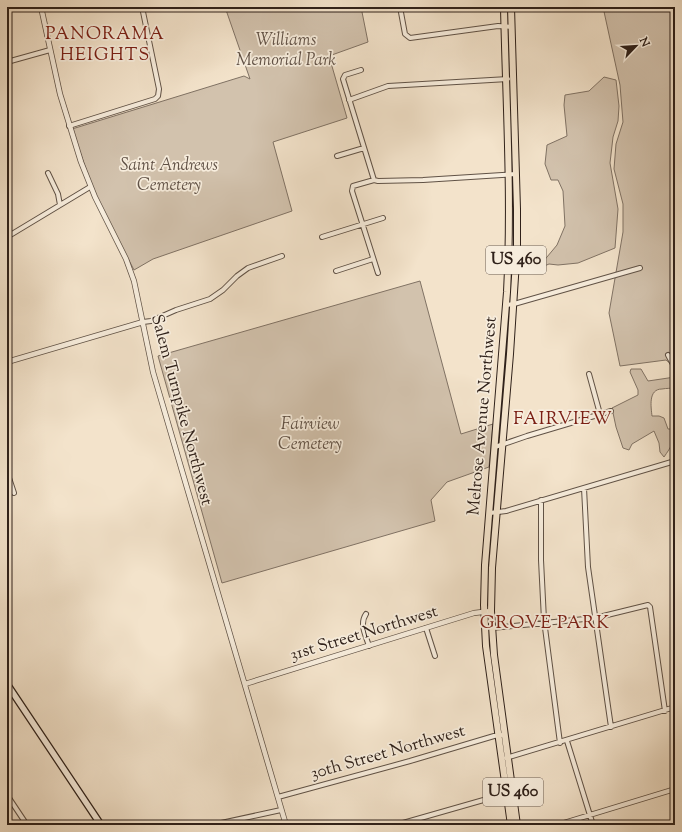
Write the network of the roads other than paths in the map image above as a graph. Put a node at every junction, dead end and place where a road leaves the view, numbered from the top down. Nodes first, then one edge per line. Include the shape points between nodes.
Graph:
1 (41, 7) edge
2 (142, 7) edge
3 (400, 7) edge
4 (504, 7) edge
5 (511, 7) edge
6 (504, 26) junction
7 (512, 27) junction
8 (50, 50) junction
9 (7, 62) edge
10 (361, 70) dead end
11 (506, 79) junction
12 (513, 79) junction
13 (349, 100) junction
14 (69, 126) junction
15 (364, 148) junction
16 (337, 156) dead end
17 (48, 173) dead end
18 (509, 174) junction
19 (516, 174) junction
20 (374, 180) junction
21 (90, 187) junction
22 (60, 205) junction
23 (383, 218) dead end
24 (362, 225) junction
25 (7, 237) edge
26 (322, 237) dead end
27 (282, 256) dead end
28 (373, 259) junction
29 (640, 268) dead end
30 (336, 270) dead end
31 (378, 273) dead end
32 (514, 304) junction
33 (506, 305) junction
34 (142, 322) junction
35 (668, 355) dead end
36 (7, 362) edge
37 (675, 368) edge
38 (589, 374) dead end
39 (611, 411) dead end
40 (600, 414) junction
41 (502, 444) junction
42 (495, 448) junction
43 (675, 462) edge
44 (7, 472) edge
45 (584, 488) junction
46 (14, 494) dead end
47 (541, 500) junction
48 (497, 512) junction
49 (490, 513) junction
50 (491, 611) junction
51 (484, 612) junction
52 (366, 614) dead end
53 (595, 618) junction
54 (544, 623) junction
55 (426, 628) junction
56 (492, 628) junction
57 (369, 646) junction
58 (435, 656) dead end
59 (7, 684) edge
60 (245, 684) junction
61 (675, 708) edge
62 (665, 710) junction
63 (611, 727) junction
64 (505, 734) junction
65 (498, 735) junction
66 (567, 741) junction
67 (560, 743) junction
68 (505, 759) junction
69 (675, 789) edge
70 (510, 793) junction
71 (7, 795) edge
72 (278, 797) junction
73 (281, 810) junction
74 (590, 815) junction
75 (226, 823) edge
76 (27, 825) edge
77 (101, 825) edge
78 (212, 825) edge
79 (286, 825) edge
80 (396, 825) edge
81 (511, 825) edge
82 (517, 825) edge
83 (557, 825) edge
84 (593, 825) edge

1 - 8 street, Salem Turnpike Northwest
2 - 14 street via 159,89 157,98
3 - 6 street via 404,32 411,38
4 - 6 main road, Melrose Avenue Northwest / US 460
5 - 7 main road, Melrose Avenue Northwest / US 460
6 - 7 street
6 - 11 main road, Melrose Avenue Northwest / US 460
7 - 12 main road, Melrose Avenue Northwest / US 460
8 - 9 street
8 - 14 street, Salem Turnpike Northwest
10 - 13 street via 343,77
11 - 12 street
11 - 13 street via 388,86
11 - 18 main road, Melrose Avenue Northwest / US 460
12 - 19 main road, Melrose Avenue Northwest / US 460
13 - 15 street
14 - 21 street, Salem Turnpike Northwest
15 - 16 street
15 - 20 street
17 - 22 street
18 - 19 street
18 - 20 street via 423,180
18 - 33 main road, Melrose Avenue Northwest / US 460
19 - 32 main road, Melrose Avenue Northwest / US 460 via 517,246
20 - 24 street via 353,186
21 - 22 street
21 - 34 street, Salem Turnpike Northwest via 131,272
22 - 25 street
23 - 24 street
24 - 26 street
24 - 28 street
27 - 34 street via 248,268 210,299 176,310 151,322
28 - 30 street
28 - 31 street
29 - 32 street
32 - 33 street
32 - 41 main road, Melrose Avenue Northwest / US 460
33 - 42 main road, Melrose Avenue Northwest / US 460
34 - 36 street
34 - 60 street, Salem Turnpike Northwest via 153,372
35 - 37 street
38 - 40 street
39 - 40 street
40 - 41 street
41 - 42 street
41 - 48 main road, Melrose Avenue Northwest / US 460
42 - 49 main road, Melrose Avenue Northwest / US 460
43 - 45 street
44 - 46 street
45 - 47 street
45 - 53 street via 587,560
47 - 48 street
47 - 54 street
48 - 49 street
48 - 50 main road, Melrose Avenue Northwest / US 460
49 - 51 main road, Melrose Avenue Northwest / US 460
50 - 51 street, 31st Street Northwest
50 - 56 main road, Melrose Avenue Northwest / US 460
51 - 55 street, 31st Street Northwest
51 - 65 main road, Melrose Avenue Northwest / US 460 via 487,657
52 - 57 street via 363,626
53 - 54 street
53 - 62 street via 648,605 650,607
53 - 63 street
54 - 56 street
54 - 67 street
55 - 57 street, 31st Street Northwest
55 - 58 street
56 - 64 main road, Melrose Avenue Northwest / US 460
57 - 60 street, 31st Street Northwest
59 - 77 main road
60 - 72 street, Salem Turnpike Northwest
61 - 62 street
62 - 63 street
63 - 66 street
64 - 65 street, 30th Street Northwest
64 - 68 main road, Melrose Avenue Northwest / US 460
65 - 68 main road, Melrose Avenue Northwest / US 460
65 - 72 street, 30th Street Northwest
66 - 67 street
66 - 74 street
67 - 68 street
68 - 70 main road, Melrose Avenue Northwest / US 460
69 - 74 street
70 - 80 street
70 - 81 main road, Melrose Avenue Northwest / US 460
70 - 82 main road, Melrose Avenue Northwest / US 460
71 - 76 street
72 - 73 street, Salem Turnpike Northwest
73 - 75 street
73 - 79 street, Salem Turnpike Northwest
74 - 83 street
74 - 84 street
75 - 78 street

